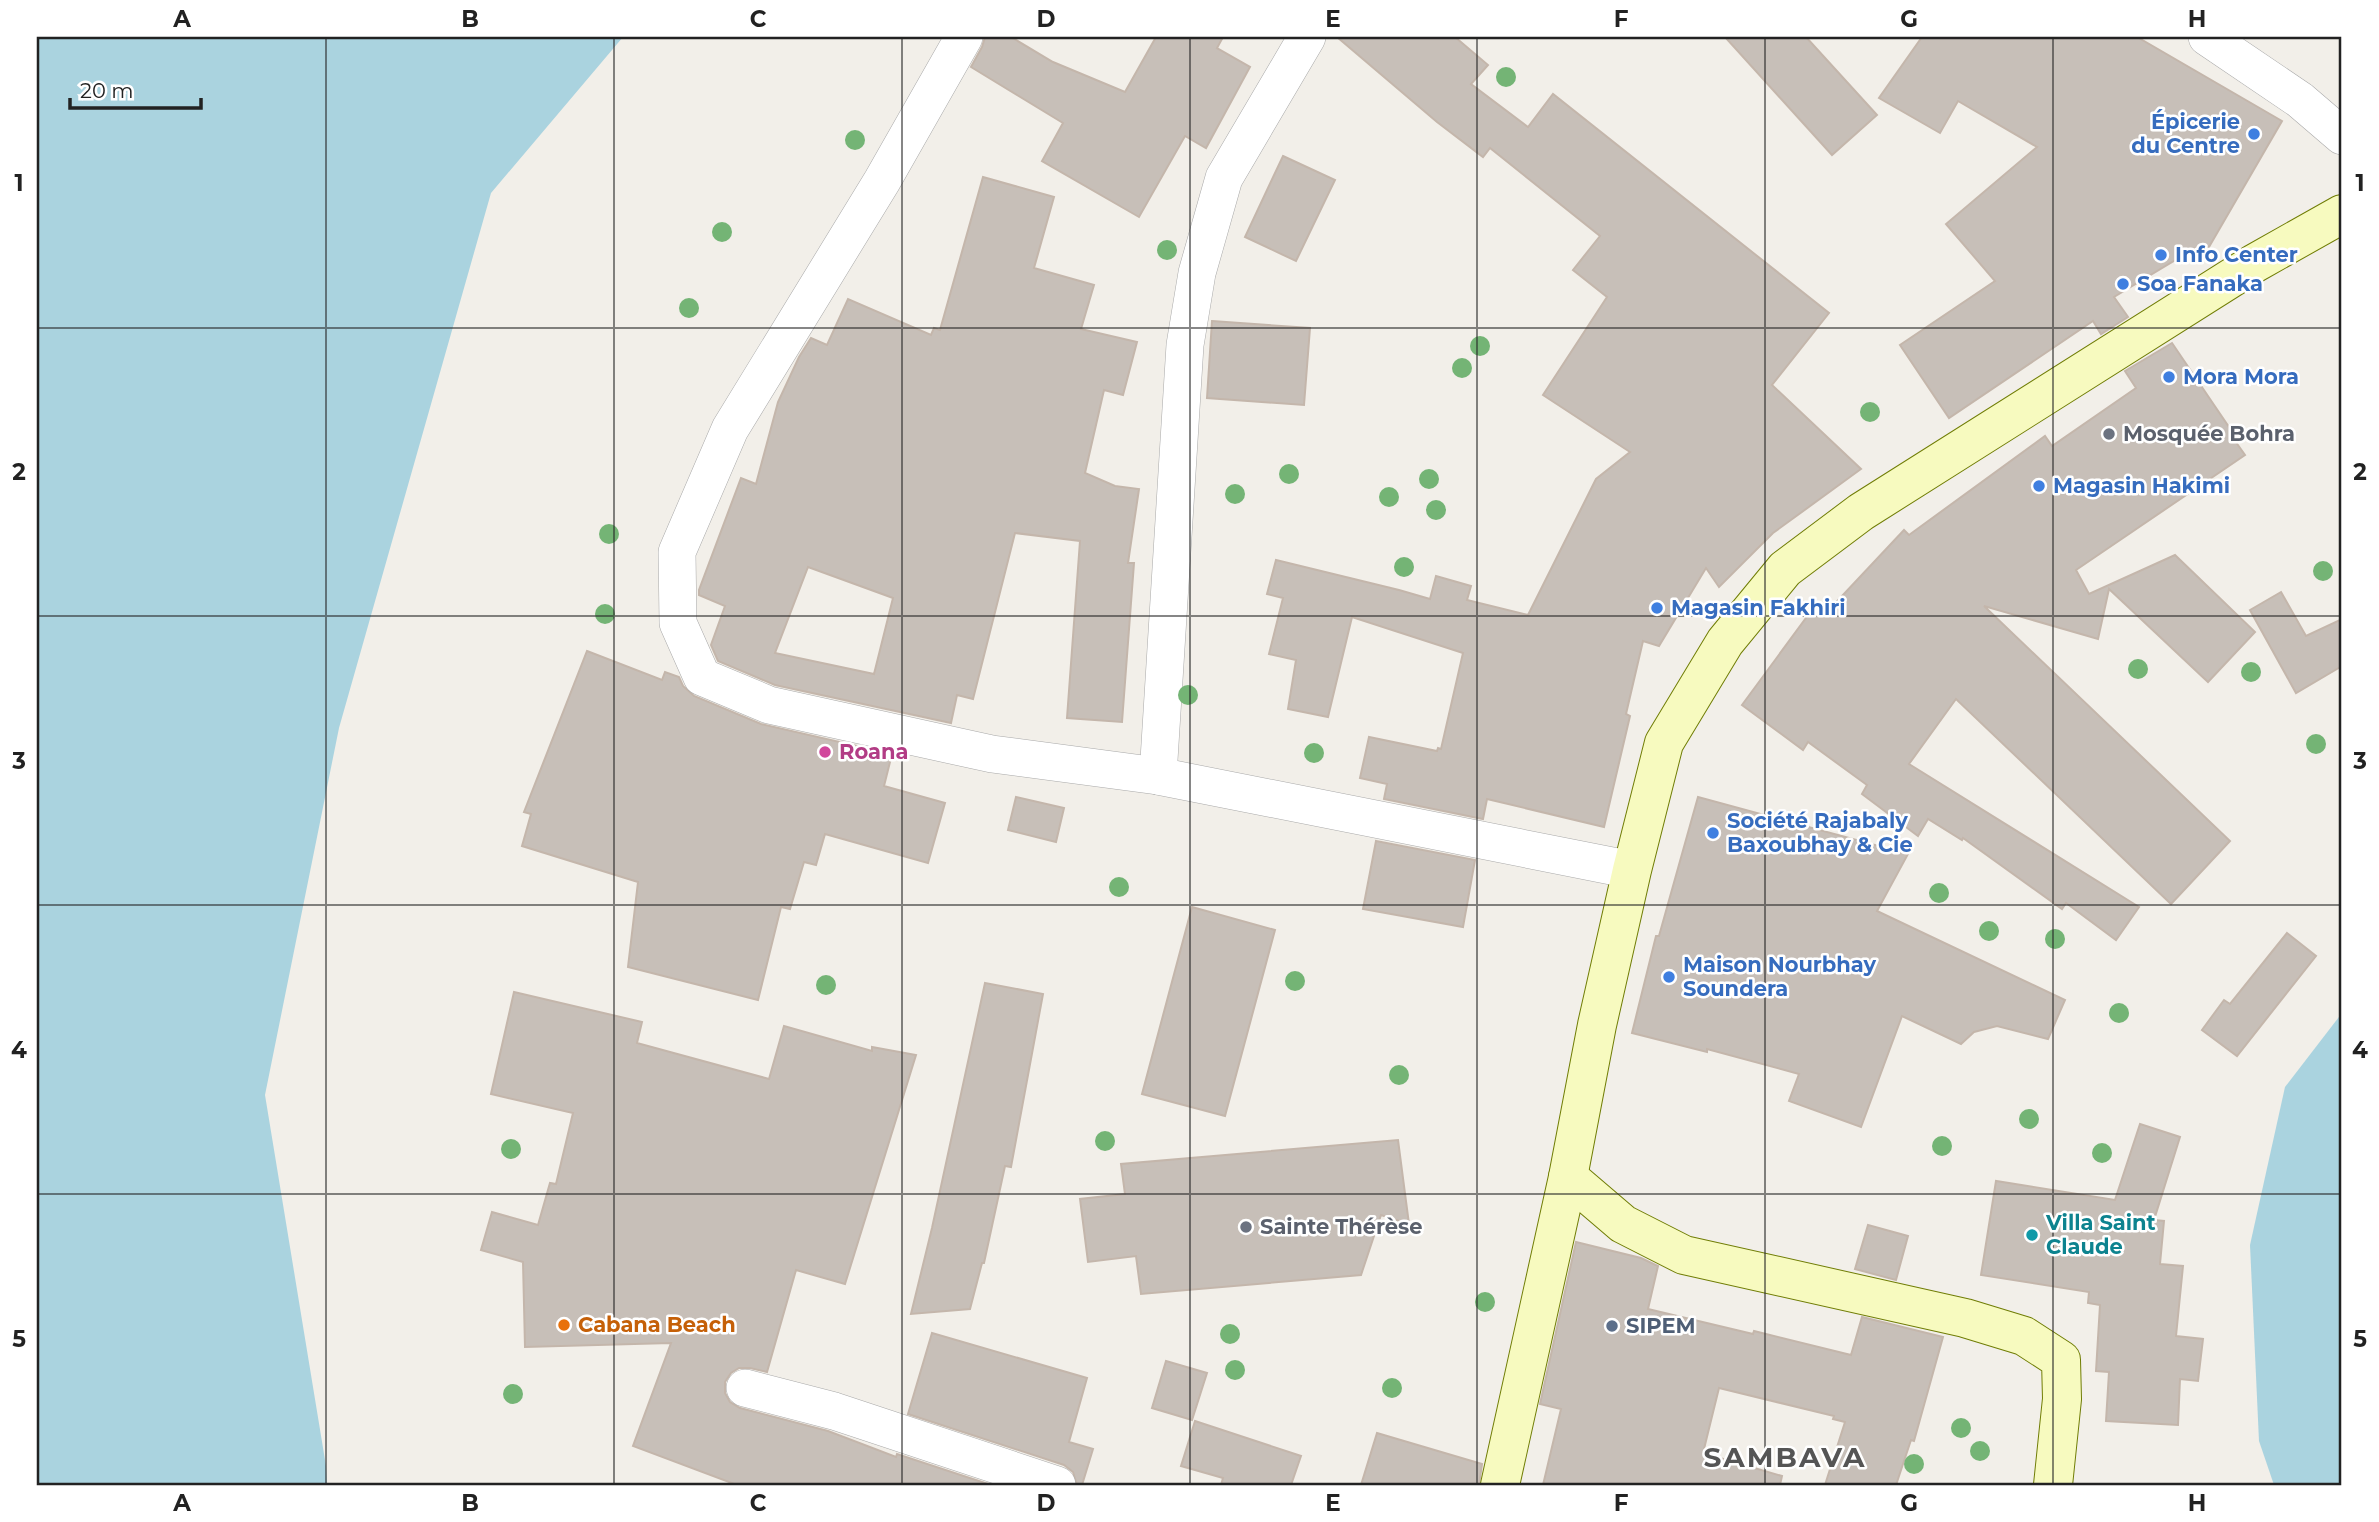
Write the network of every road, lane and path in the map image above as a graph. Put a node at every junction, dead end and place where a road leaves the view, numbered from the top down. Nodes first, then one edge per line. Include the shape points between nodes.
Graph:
1 (964, 37) edge
2 (1307, 37) edge
3 (2207, 37) edge
4 (2342, 136) edge
5 (2342, 214) edge
6 (1158, 776) junction
7 (1632, 870) junction
8 (1568, 1177) junction
9 (745, 1388) dead end
10 (1057, 1485) edge
11 (1500, 1485) edge
12 (2053, 1485) edge

1 - 6 street via 730,429 677,552 678,624 702,677 769,705 992,754
2 - 6 street via 1224,178 1198,272 1185,345
3 - 4 street via 2300,100
5 - 7 main road via 2255,263 1884,497 1785,569 1725,642 1664,743
6 - 7 street
7 - 8 main road
8 - 11 main road
8 - 12 main road via 1623,1224 1684,1255 1965,1318 2024,1336 2061,1360
9 - 10 street via 834,1411

